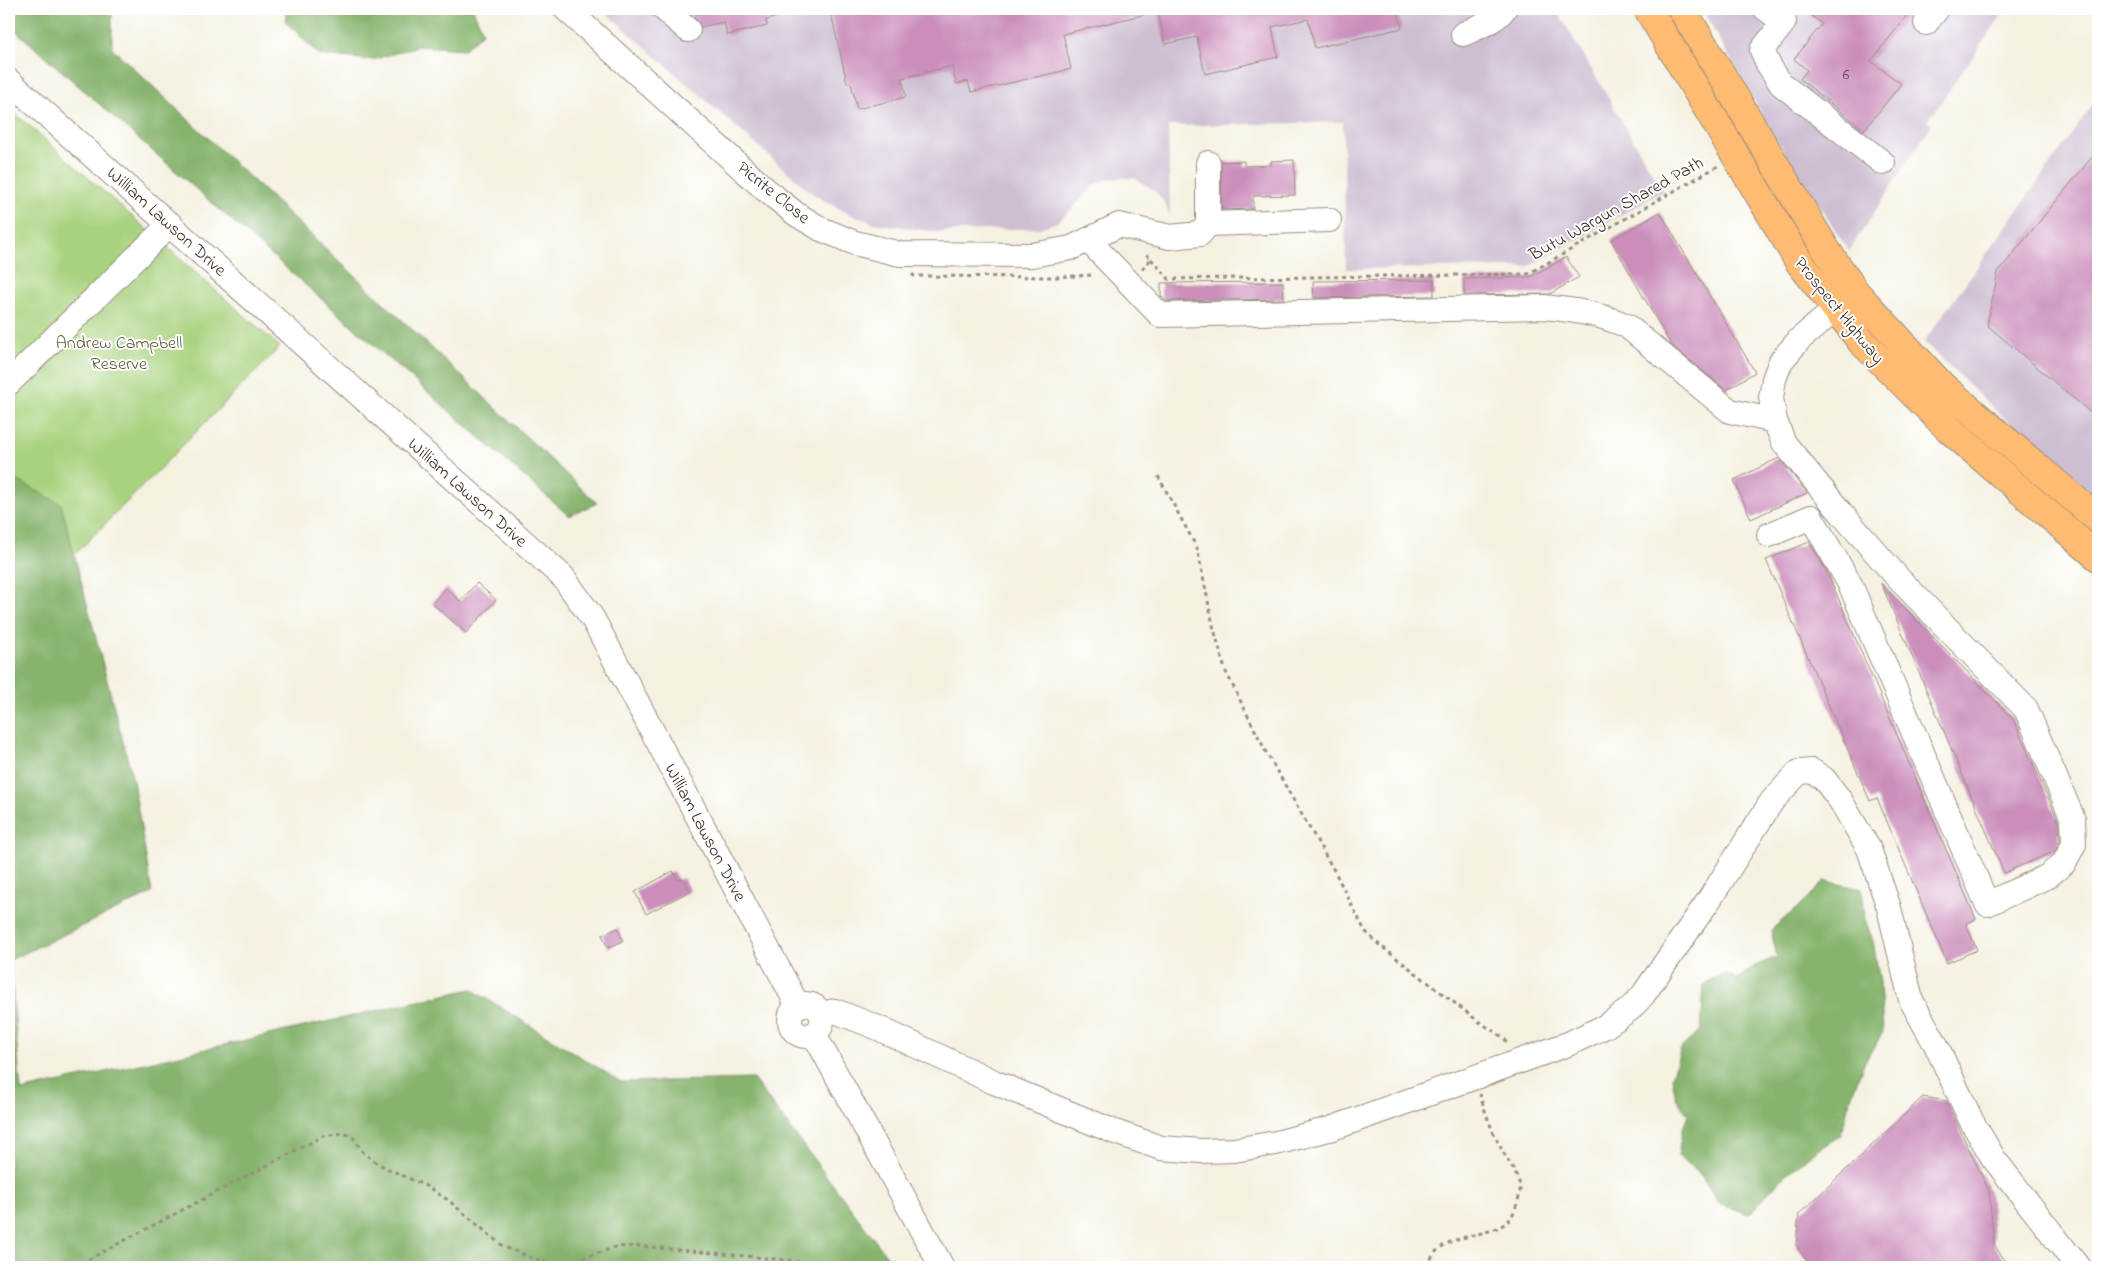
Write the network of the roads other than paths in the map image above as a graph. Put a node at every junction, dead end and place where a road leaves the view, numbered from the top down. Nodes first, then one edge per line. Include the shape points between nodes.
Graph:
1 (566, 9) edge
2 (664, 9) edge
3 (1504, 9) edge
4 (1648, 9) edge
5 (1682, 9) edge
6 (1766, 9) edge
7 (688, 30) dead end
8 (1463, 34) dead end
9 (9, 81) edge
10 (1208, 163) dead end
11 (1883, 163) dead end
12 (1328, 220) dead end
13 (170, 224) junction
14 (1208, 224) junction
15 (1088, 240) junction
16 (1836, 309) junction
17 (9, 383) edge
18 (1775, 421) junction
19 (2098, 519) edge
20 (1769, 535) dead end
21 (2098, 557) edge
22 (817, 1024) junction
23 (942, 1267) edge
24 (2078, 1267) edge

1 - 15 street, Picrite Close via 766,190 796,214 822,229 855,243 908,255 1032,255 1071,248
2 - 7 street
3 - 8 street via 1482,26
4 - 16 main road, Prospect Highway via 1800,263
5 - 19 main road, Prospect Highway via 1825,248 1856,293 1942,386
6 - 11 street via 1784,22 1762,50 1781,84
9 - 13 street, William Lawson Drive
10 - 14 street
12 - 14 street
13 - 17 street
13 - 22 street, William Lawson Drive via 563,577 593,619 798,1006 790,1020 794,1030 803,1035
14 - 15 street, Picrite Close via 1200,234 1170,236 1118,226
15 - 18 street via 1160,316 1544,307 1608,318 1627,326 1730,411
16 - 18 street via 1800,339 1781,361 1771,398
16 - 21 main road, Prospect Highway via 1861,341 1948,428
18 - 20 street via 1784,443 1842,514 1898,578 2026,709 2073,819 2074,844 2064,863 2048,876 1987,904 1850,584 1816,525 1811,517
22 - 23 street
22 - 24 street via 835,1011 994,1082 1161,1148 1234,1150 1276,1143 1333,1128 1568,1044 1606,1026 1643,995 1710,900 1772,801 1799,772 1812,771 1824,779 1840,800 1869,849 1889,908 1911,1000 1972,1122 1994,1160

